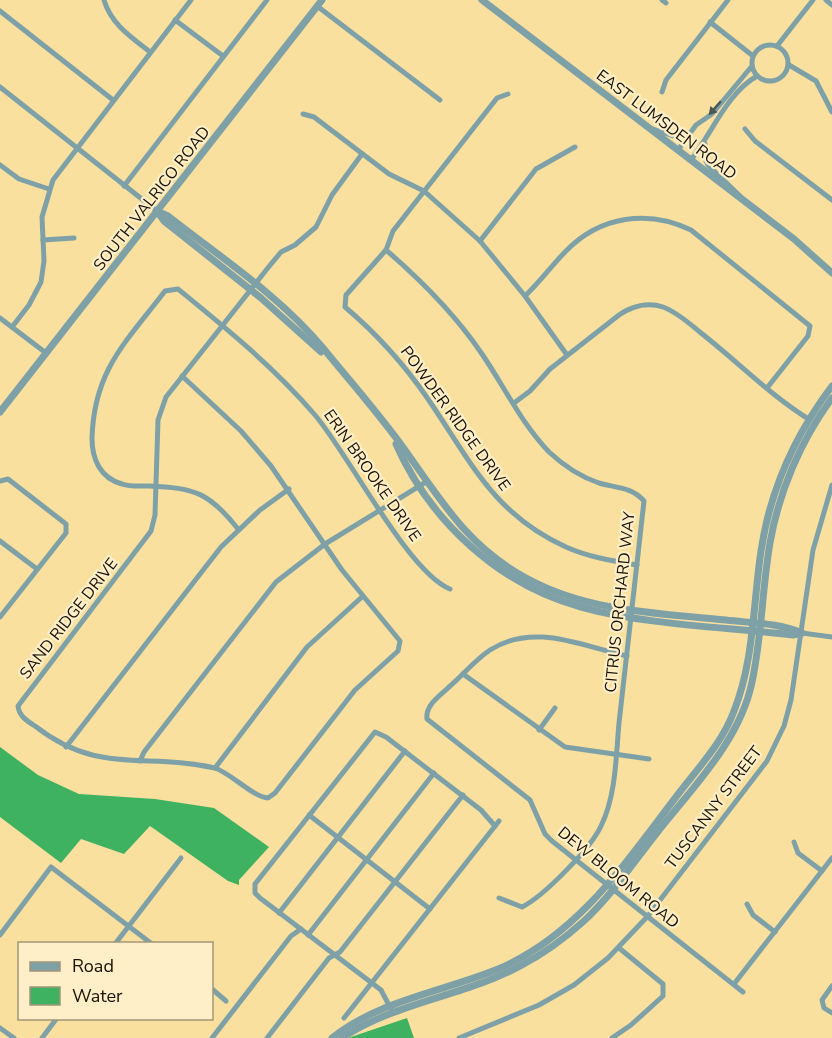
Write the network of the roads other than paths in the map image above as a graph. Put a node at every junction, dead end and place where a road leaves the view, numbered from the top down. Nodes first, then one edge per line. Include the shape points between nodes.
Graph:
1 (104, 0) edge
2 (191, 0) edge
3 (267, 0) edge
4 (482, 0) edge
5 (728, 0) edge
6 (813, 0) edge
7 (826, 0) edge
8 (320, 3) edge
9 (832, 5) edge
10 (0, 11) edge
11 (175, 21) junction
12 (710, 22) junction
13 (777, 46) junction
14 (150, 52) junction
15 (223, 56) junction
16 (753, 56) junction
17 (789, 64) junction
18 (752, 66) junction
19 (757, 76) junction
20 (0, 87) edge
21 (662, 92) dead end
22 (508, 94) dead end
23 (113, 100) junction
24 (440, 100) dead end
25 (832, 112) edge
26 (303, 114) dead end
27 (650, 128) junction
28 (745, 129) dead end
29 (689, 134) junction
30 (706, 141) junction
31 (575, 147) dead end
32 (76, 148) junction
33 (678, 150) junction
34 (362, 154) junction
35 (691, 160) junction
36 (0, 165) edge
37 (124, 186) junction
38 (49, 189) junction
39 (423, 191) junction
40 (832, 200) edge
41 (744, 201) junction
42 (157, 211) junction
43 (74, 238) dead end
44 (43, 240) junction
45 (480, 241) junction
46 (386, 250) junction
47 (832, 273) edge
48 (253, 287) junction
49 (525, 296) junction
50 (0, 318) edge
51 (222, 325) junction
52 (12, 327) junction
53 (46, 353) junction
54 (567, 356) junction
55 (182, 376) junction
56 (832, 386) edge
57 (767, 388) junction
58 (832, 398) edge
59 (514, 403) junction
60 (0, 412) edge
61 (812, 421) junction
62 (0, 481) edge
63 (423, 484) junction
64 (832, 485) edge
65 (156, 486) junction
66 (289, 489) junction
67 (379, 509) junction
68 (238, 529) junction
69 (0, 541) edge
70 (325, 544) junction
71 (637, 565) junction
72 (37, 569) junction
73 (450, 589) dead end
74 (363, 596) junction
75 (632, 614) junction
76 (0, 617) edge
77 (756, 627) junction
78 (802, 633) junction
79 (832, 637) edge
80 (627, 656) junction
81 (463, 674) junction
82 (555, 708) dead end
83 (539, 730) junction
84 (66, 747) junction
85 (405, 751) junction
86 (616, 755) junction
87 (649, 759) dead end
88 (140, 761) junction
89 (215, 768) junction
90 (434, 773) junction
91 (463, 795) junction
92 (309, 815) junction
93 (338, 837) junction
94 (794, 842) dead end
95 (181, 858) dead end
96 (832, 858) edge
97 (366, 859) junction
98 (575, 860) junction
99 (822, 871) junction
100 (395, 882) junction
101 (610, 887) junction
102 (499, 898) dead end
103 (747, 904) dead end
104 (430, 909) junction
105 (279, 913) junction
106 (647, 917) junction
107 (128, 926) junction
108 (301, 929) junction
109 (775, 932) junction
110 (0, 935) edge
111 (308, 935) junction
112 (116, 942) edge
113 (149, 942) edge
114 (619, 948) junction
115 (335, 955) junction
116 (372, 983) junction
117 (734, 984) junction
118 (832, 986) edge
119 (213, 990) edge
120 (743, 992) dead end
121 (226, 1001) dead end
122 (391, 1010) junction
123 (832, 1012) edge
124 (344, 1018) dead end
125 (56, 1020) edge
126 (0, 1028) edge
127 (14, 1038) edge
128 (42, 1038) edge
129 (212, 1038) edge
130 (267, 1038) edge
131 (332, 1038) edge
132 (342, 1038) edge
133 (459, 1038) edge
134 (612, 1038) edge

1 - 14 street via 117,25
2 - 11 street
3 - 15 street
4 - 27 street, EAST LUMSDEN ROAD
5 - 12 street
6 - 13 street
7 - 9 street
8 - 24 street
8 - 42 street, SOUTH VALRICO ROAD
10 - 23 street
11 - 14 street
11 - 15 street
12 - 16 street
12 - 21 street via 666,80
13 - 16 street via 766,45
13 - 17 street via 786,53
14 - 23 street
15 - 37 street
16 - 18 street
17 - 19 street via 779,79 768,81
17 - 25 street via 816,81
18 - 19 street
18 -> 29 street
19 - 30 street via 744,85 718,118
20 - 32 street
22 - 39 street, POWDER RIDGE DRIVE via 497,98
23 - 32 street
26 - 34 street via 314,117
27 - 29 street via 676,137
27 - 33 street, EAST LUMSDEN ROAD
28 - 40 street via 754,141
29 - 33 street
30 - 35 street
30 - 41 street via 704,155 708,165
31 - 45 street via 536,169
32 - 37 street
32 - 38 street
33 - 35 street, EAST LUMSDEN ROAD
34 - 39 street via 389,174
34 - 48 street, SAND RIDGE DRIVE via 332,195 316,227 282,252
35 - 41 street, EAST LUMSDEN ROAD
36 - 38 street via 19,179
37 - 42 street
38 - 44 street via 42,216
39 - 45 street
39 - 46 street, POWDER RIDGE DRIVE via 393,231
41 - 47 street, EAST LUMSDEN ROAD
42 - 48 street via 164,221
42 - 53 street, SOUTH VALRICO ROAD
43 - 44 street
44 - 52 street via 41,282
45 - 49 street
46 - 59 street, CITRUS ORCHARD WAY via 442,303 482,353
46 - 71 street, POWDER RIDGE DRIVE via 346,295 345,307 393,352 428,398 478,477 502,505 566,547
48 - 51 street, SAND RIDGE DRIVE
48 - 63 street via 330,358 394,438
49 - 54 street
49 - 57 street via 568,249 597,227 618,219 646,217 673,221 691,230 810,326 808,336
50 - 52 street
51 - 55 street, SAND RIDGE DRIVE
51 - 65 street, ERIN BROOKE DRIVE via 178,289 165,291 101,381 93,415 95,462 122,485
51 - 67 street, ERIN BROOKE DRIVE via 282,378 316,417 350,461
52 - 53 street
53 - 60 street, SOUTH VALRICO ROAD
54 - 57 street via 624,311 655,306 679,316
54 - 59 street
55 - 65 street, SAND RIDGE DRIVE via 166,397 158,420
55 - 66 street, SAND RIDGE DRIVE via 241,431
56 - 61 street
57 - 61 street
58 - 61 street
59 - 71 street, CITRUS ORCHARD WAY via 539,441 566,466 598,483 636,492 644,501
61 - 77 street via 787,461 766,521
62 - 72 street via 8,479 66,524 66,533
63 - 67 street
63 - 75 street via 459,535 513,578 578,607
64 - 78 street, TUSCANNY STREET via 813,550
65 - 68 street, ERIN BROOKE DRIVE via 197,491 221,507
65 - 84 street, SAND RIDGE DRIVE via 155,518 148,537 19,704 22,716
66 - 68 street
66 - 70 street, SAND RIDGE DRIVE
67 - 70 street
67 - 73 street, ERIN BROOKE DRIVE via 426,571 438,584
68 - 84 street
69 - 72 street
70 - 74 street, SAND RIDGE DRIVE
70 - 88 street via 276,582
71 - 75 street, CITRUS ORCHARD WAY
72 - 76 street
74 - 89 street via 307,646
74 - 89 street, SAND RIDGE DRIVE via 399,638 398,651 358,686 272,796 261,796
75 - 77 street
75 - 80 street, CITRUS ORCHARD WAY
77 - 78 street via 793,635
77 - 101 street via 743,686 722,736
78 - 79 street
78 - 106 street, TUSCANNY STREET via 791,700 776,744 759,772
80 - 81 street, DEW BLOOM ROAD via 543,635 524,636 492,649
80 - 86 street, CITRUS ORCHARD WAY
81 - 83 street
81 - 98 street, DEW BLOOM ROAD via 428,708 428,722 530,800 545,834
82 - 83 street
83 - 86 street via 565,747
84 - 88 street, SAND RIDGE DRIVE via 98,758
85 - 90 street
85 - 92 street via 375,732
85 - 93 street
86 - 87 street
86 - 98 street, CITRUS ORCHARD WAY via 609,806 601,828
88 - 89 street, SAND RIDGE DRIVE
90 - 91 street
90 - 97 street
91 - 100 street
91 - 104 street via 497,823
92 - 93 street
92 - 105 street via 255,884 254,890
93 - 97 street
93 - 105 street
94 - 99 street via 798,853
95 - 107 street
96 - 99 street
97 - 100 street
97 - 111 street
98 - 101 street, DEW BLOOM ROAD
98 - 102 street, CITRUS ORCHARD WAY via 531,903 522,907
99 - 109 street
100 - 104 street
100 - 115 street
101 - 106 street, DEW BLOOM ROAD
101 - 122 street via 572,922 524,956
103 - 109 street via 753,915
104 - 116 street
105 - 108 street
106 - 114 street, TUSCANNY STREET
106 - 117 street, DEW BLOOM ROAD
107 - 110 street via 51,867
107 - 112 street
107 - 113 street
108 - 111 street
108 - 129 street via 291,936
109 - 117 street
111 - 115 street
114 - 133 street, TUSCANNY STREET via 557,996
114 - 134 street via 663,984 663,996
115 - 116 street
115 - 130 street
116 - 122 street via 383,993
116 - 124 street
117 - 120 street, DEW BLOOM ROAD
118 - 123 street via 822,1004
119 - 121 street
122 - 131 street via 361,1019
122 - 132 street
125 - 128 street
126 - 127 street

